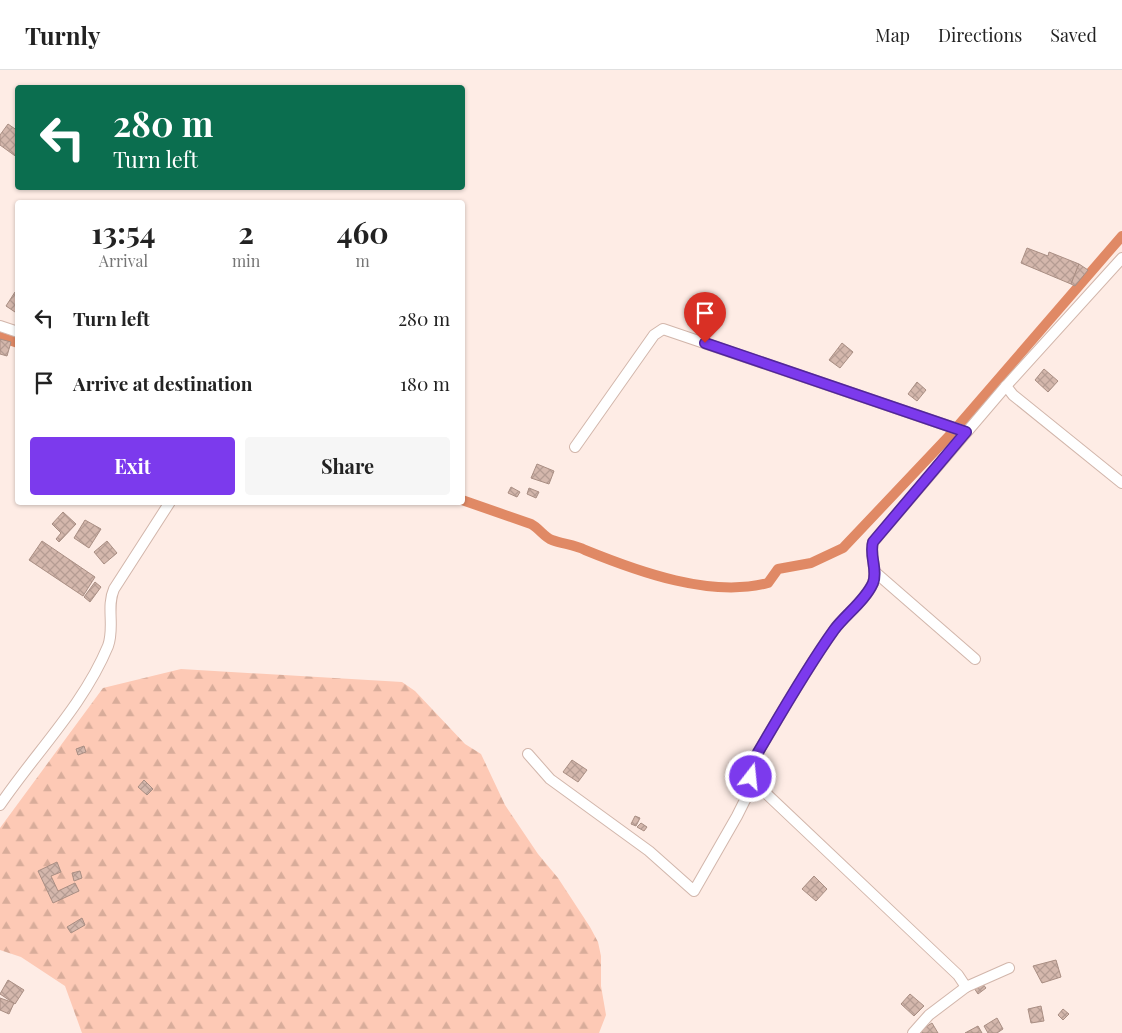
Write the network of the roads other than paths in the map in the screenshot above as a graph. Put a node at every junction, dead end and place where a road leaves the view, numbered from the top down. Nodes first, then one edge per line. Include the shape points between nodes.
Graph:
1 (1122, 258) edge
2 (0, 326) edge
3 (15, 331) edge
4 (1006, 386) junction
5 (966, 432) junction
6 (575, 448) dead end
7 (1122, 482) edge
8 (168, 505) edge
9 (875, 572) junction
10 (975, 659) dead end
11 (528, 754) dead end
12 (754, 782) junction
13 (0, 805) edge
14 (1008, 968) dead end
15 (966, 986) junction
16 (913, 1033) edge

1 - 4 street
2 - 3 street
4 - 5 street
4 - 7 street
5 - 6 street via 663,329 654,335
5 - 9 street via 873,542 871,556
8 - 13 street via 110,597 111,632 89,684
9 - 10 street
9 - 12 street via 871,586 834,630 753,761 751,777
11 - 12 street via 550,779 649,851 694,891
12 - 15 street via 958,974
14 - 15 street
15 - 16 street via 929,1015

